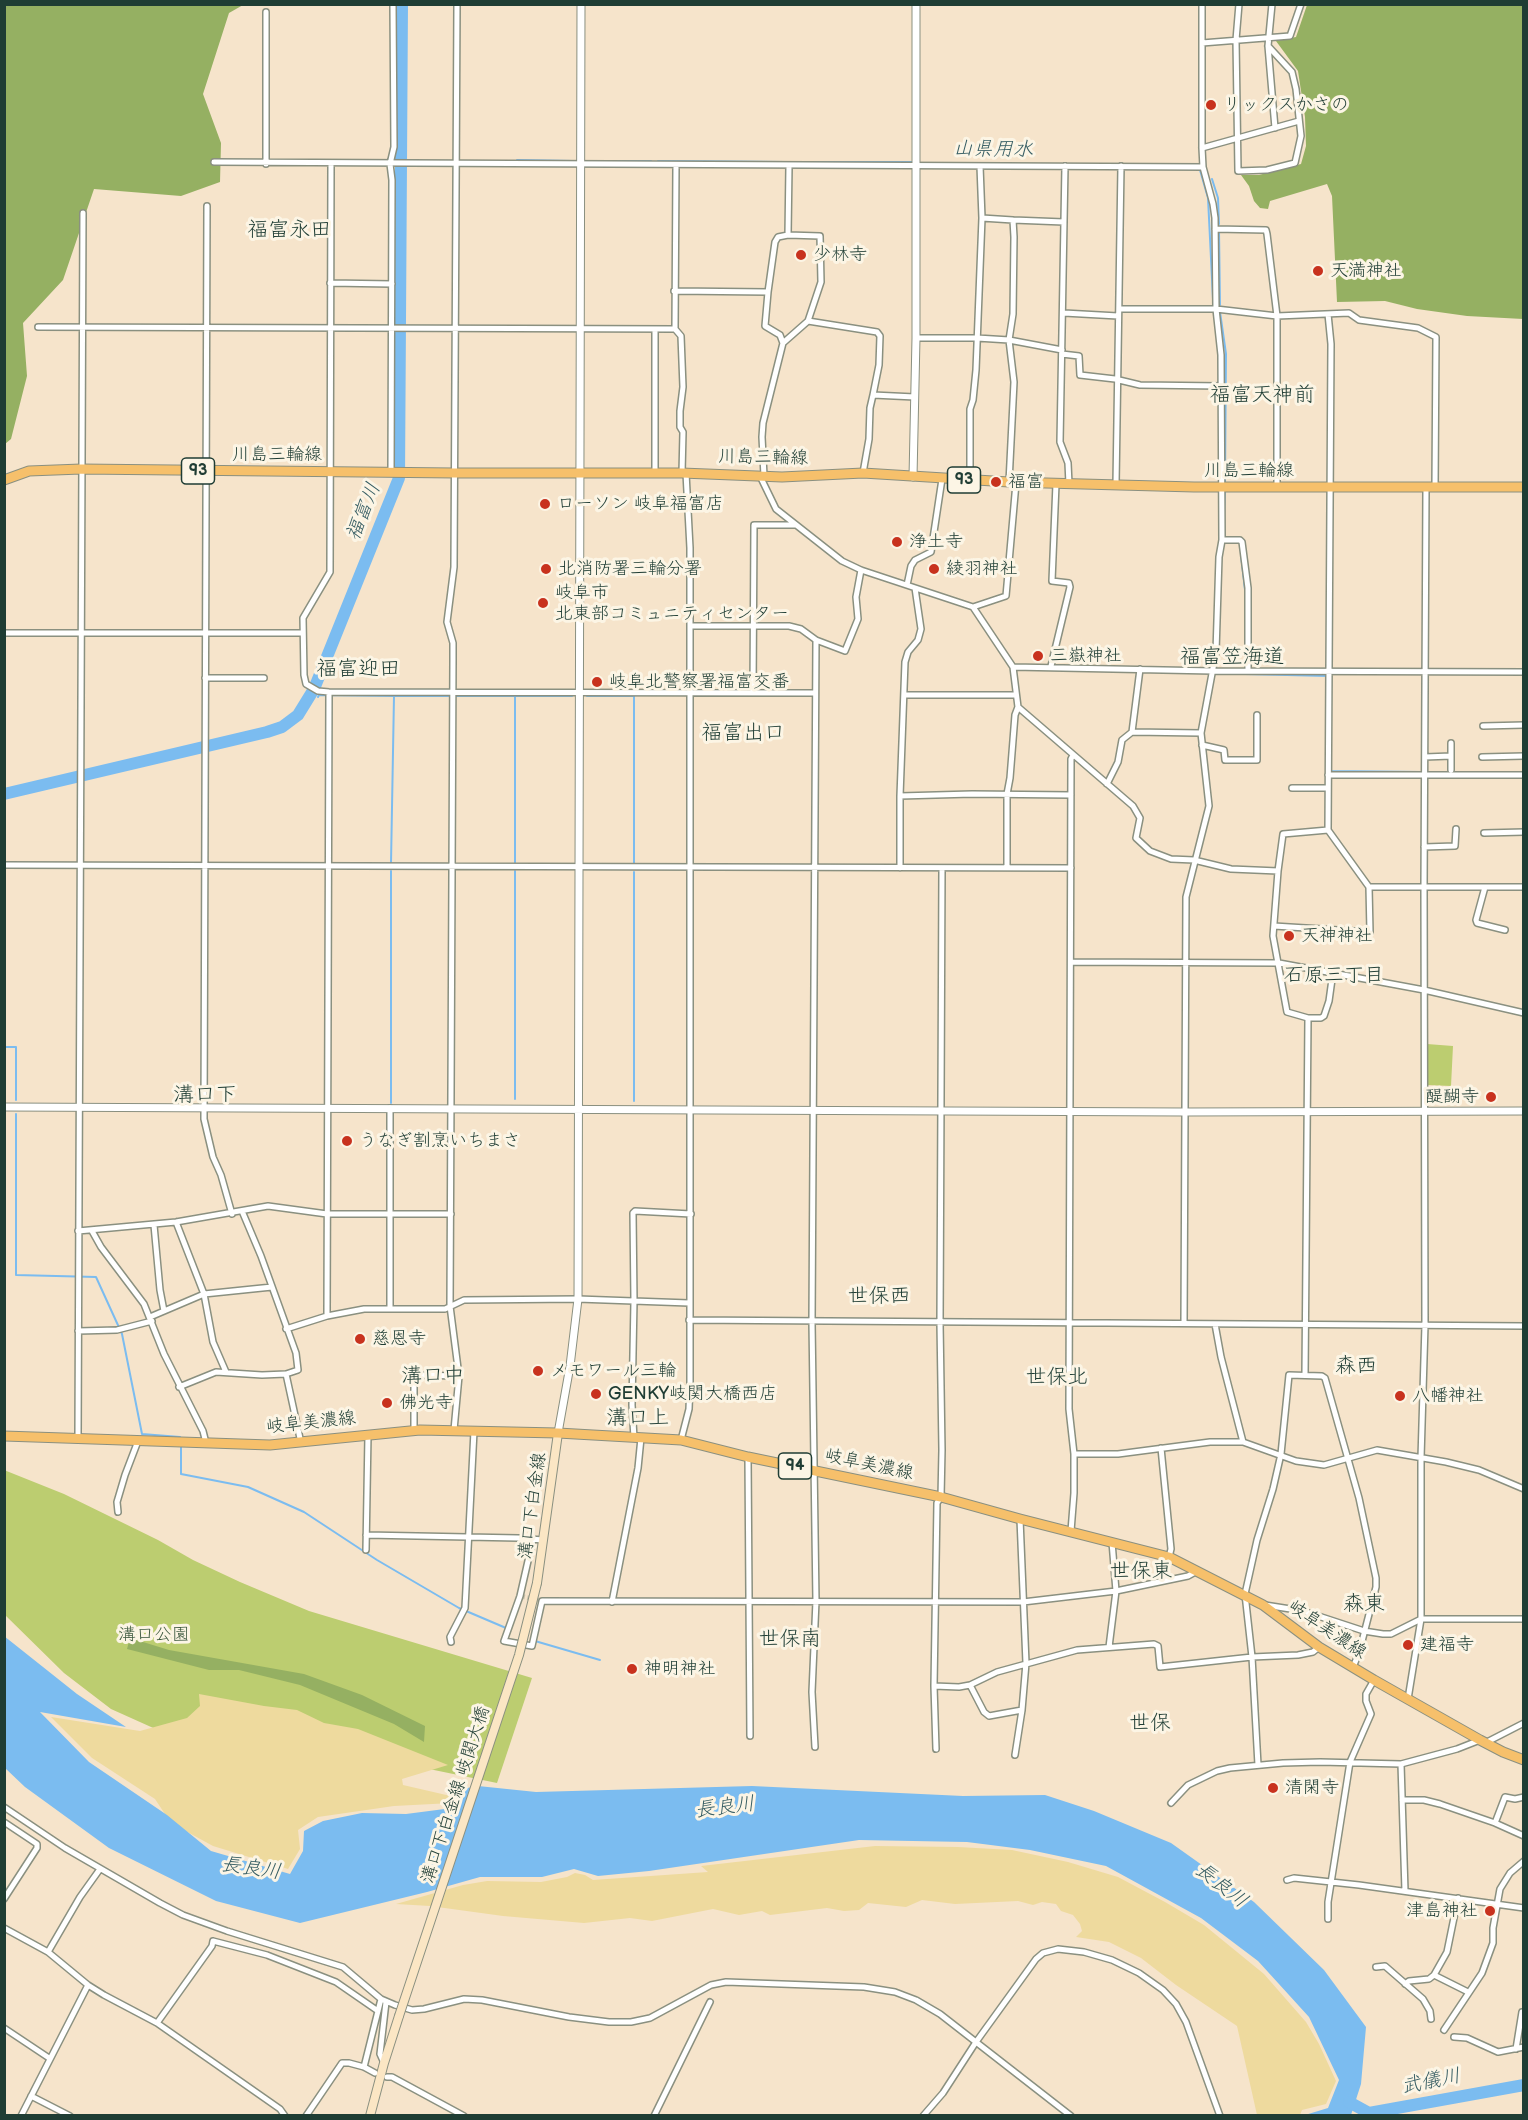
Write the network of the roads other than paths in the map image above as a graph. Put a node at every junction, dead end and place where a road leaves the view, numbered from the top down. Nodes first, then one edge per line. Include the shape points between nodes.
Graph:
1 (393, 4) edge
2 (457, 4) edge
3 (581, 4) edge
4 (916, 4) edge
5 (1202, 4) edge
6 (1239, 4) edge
7 (1272, 4) edge
8 (1301, 4) edge
9 (266, 12) dead end
10 (1268, 37) junction
11 (1236, 40) junction
12 (1202, 43) junction
13 (1268, 46) junction
14 (1299, 121) junction
15 (1275, 128) junction
16 (1239, 138) junction
17 (1202, 148) junction
18 (214, 162) dead end
19 (331, 163) junction
20 (266, 164) junction
21 (392, 164) junction
22 (456, 164) junction
23 (581, 164) junction
24 (676, 165) junction
25 (789, 166) junction
26 (916, 166) junction
27 (980, 166) junction
28 (1065, 166) junction
29 (1121, 166) junction
30 (1203, 167) junction
31 (207, 206) dead end
32 (83, 213) dead end
33 (981, 218) junction
34 (1013, 220) junction
35 (1064, 222) junction
36 (1215, 229) junction
37 (788, 235) junction
38 (330, 283) junction
39 (392, 284) junction
40 (674, 291) junction
41 (768, 292) junction
42 (1120, 309) junction
43 (1216, 309) junction
44 (1064, 314) junction
45 (1328, 314) junction
46 (1118, 316) junction
47 (1277, 316) junction
48 (808, 321) junction
49 (38, 327) dead end
50 (81, 328) junction
51 (207, 328) junction
52 (330, 328) junction
53 (392, 328) junction
54 (455, 329) junction
55 (581, 329) junction
56 (655, 329) junction
57 (675, 329) junction
58 (916, 338) junction
59 (977, 338) junction
60 (1009, 340) junction
61 (783, 343) junction
62 (1062, 352) junction
63 (1118, 381) junction
64 (1221, 386) junction
65 (873, 395) junction
66 (915, 397) junction
67 (81, 469) junction
68 (205, 471) junction
69 (330, 472) junction
70 (392, 472) junction
71 (455, 473) junction
72 (655, 473) junction
73 (684, 473) junction
74 (863, 473) junction
75 (581, 474) junction
76 (762, 476) junction
77 (913, 477) junction
78 (942, 479) junction
79 (4, 480) edge
80 (970, 481) junction
81 (1012, 482) junction
82 (1056, 484) junction
83 (1069, 484) junction
84 (1116, 484) junction
85 (1222, 486) junction
86 (1524, 487) edge
87 (1277, 488) junction
88 (1330, 488) junction
89 (1430, 488) junction
90 (795, 525) junction
91 (1222, 540) junction
92 (861, 570) junction
93 (907, 585) junction
94 (915, 588) junction
95 (973, 607) junction
96 (691, 626) junction
97 (753, 626) junction
98 (4, 633) edge
99 (81, 633) junction
100 (206, 633) junction
101 (302, 633) junction
102 (816, 640) junction
103 (1051, 666) junction
104 (1013, 667) junction
105 (1140, 669) junction
106 (1213, 671) junction
107 (1248, 671) junction
108 (1328, 671) junction
109 (1425, 672) junction
110 (1524, 672) edge
111 (206, 678) junction
112 (264, 678) dead end
113 (580, 693) junction
114 (690, 693) junction
115 (753, 693) junction
116 (815, 693) junction
117 (329, 694) junction
118 (454, 694) junction
119 (904, 695) junction
120 (1016, 695) junction
121 (1018, 707) junction
122 (1257, 714) dead end
123 (1483, 726) dead end
124 (1524, 726) edge
125 (1132, 732) junction
126 (1201, 733) junction
127 (1451, 743) dead end
128 (1202, 746) junction
129 (1073, 756) junction
130 (1425, 756) junction
131 (1451, 756) junction
132 (1524, 756) edge
133 (1482, 757) dead end
134 (1451, 770) dead end
135 (1425, 774) junction
136 (1328, 775) junction
137 (1524, 775) edge
138 (1107, 784) junction
139 (1292, 788) dead end
140 (1328, 788) junction
141 (1007, 794) junction
142 (1071, 795) junction
143 (900, 796) junction
144 (1456, 829) dead end
145 (1328, 830) junction
146 (1524, 832) edge
147 (1484, 833) dead end
148 (1424, 847) junction
149 (1194, 860) junction
150 (4, 865) edge
151 (80, 865) junction
152 (205, 866) junction
153 (329, 866) junction
154 (453, 866) junction
155 (580, 866) junction
156 (690, 867) junction
157 (815, 867) junction
158 (900, 868) junction
159 (942, 868) junction
160 (1007, 868) junction
161 (1071, 868) junction
162 (1278, 870) junction
163 (1369, 887) junction
164 (1424, 887) junction
165 (1485, 887) junction
166 (1524, 887) edge
167 (1274, 926) junction
168 (1505, 930) dead end
169 (1071, 962) junction
170 (1185, 963) junction
171 (1279, 963) junction
172 (1333, 972) junction
173 (1424, 990) junction
174 (1524, 1013) edge
175 (1308, 1018) junction
176 (4, 1107) edge
177 (78, 1107) junction
178 (203, 1108) junction
179 (328, 1108) junction
180 (390, 1108) junction
181 (452, 1109) junction
182 (579, 1109) junction
183 (690, 1110) junction
184 (813, 1110) junction
185 (940, 1111) junction
186 (1524, 1111) edge
187 (1070, 1112) junction
188 (1185, 1112) junction
189 (1307, 1112) junction
190 (1424, 1112) junction
191 (242, 1212) junction
192 (232, 1214) junction
193 (327, 1214) junction
194 (390, 1214) junction
195 (451, 1214) junction
196 (691, 1214) junction
197 (176, 1222) junction
198 (154, 1225) junction
199 (92, 1231) junction
200 (78, 1232) junction
201 (272, 1287) junction
202 (204, 1294) junction
203 (578, 1299) junction
204 (634, 1301) junction
205 (689, 1303) junction
206 (450, 1306) junction
207 (390, 1309) junction
208 (164, 1311) junction
209 (327, 1316) junction
210 (151, 1319) junction
211 (689, 1320) junction
212 (812, 1322) junction
213 (940, 1323) junction
214 (1069, 1323) junction
215 (1184, 1323) junction
216 (1215, 1324) junction
217 (1305, 1324) junction
218 (1425, 1325) junction
219 (1524, 1326) edge
220 (286, 1329) junction
221 (78, 1330) junction
222 (226, 1372) junction
223 (286, 1374) junction
224 (1305, 1375) junction
225 (459, 1376) junction
226 (179, 1387) junction
227 (414, 1430) junction
228 (454, 1430) junction
229 (474, 1431) junction
230 (558, 1433) junction
231 (368, 1434) junction
232 (4, 1436) edge
233 (637, 1438) junction
234 (78, 1439) junction
235 (681, 1440) junction
236 (138, 1441) junction
237 (1243, 1442) junction
238 (206, 1443) junction
239 (301, 1443) junction
240 (1161, 1448) junction
241 (1074, 1454) junction
242 (1281, 1454) junction
243 (748, 1457) junction
244 (1349, 1457) junction
245 (1422, 1458) junction
246 (815, 1470) junction
247 (1524, 1489) edge
248 (940, 1497) junction
249 (118, 1512) dead end
250 (1020, 1519) junction
251 (1071, 1531) junction
252 (366, 1535) junction
253 (470, 1538) junction
254 (534, 1539) junction
255 (543, 1540) junction
256 (1112, 1542) junction
257 (366, 1550) dead end
258 (1169, 1557) junction
259 (1197, 1571) junction
260 (537, 1583) joint
261 (1116, 1591) junction
262 (1245, 1594) junction
263 (750, 1601) junction
264 (816, 1601) junction
265 (937, 1601) junction
266 (612, 1602) junction
267 (1023, 1602) junction
268 (1263, 1605) junction
269 (1421, 1619) junction
270 (1524, 1619) edge
271 (1364, 1630) junction
272 (451, 1642) dead end
273 (1109, 1647) junction
274 (1319, 1647) junction
275 (1252, 1656) junction
276 (1026, 1663) junction
277 (1353, 1667) junction
278 (1374, 1680) junction
279 (970, 1685) junction
280 (934, 1686) junction
281 (1408, 1699) junction
282 (1022, 1710) junction
283 (1524, 1723) edge
284 (750, 1736) dead end
285 (1482, 1742) junction
286 (815, 1747) dead end
287 (936, 1749) dead end
288 (1015, 1755) dead end
289 (1524, 1760) edge
290 (1350, 1762) junction
291 (1401, 1764) junction
292 (1258, 1765) junction
293 (1524, 1797) edge
294 (1402, 1800) junction
295 (1171, 1803) dead end
296 (4, 1807) edge
297 (4, 1822) edge
298 (1495, 1823) junction
299 (1524, 1836) edge
300 (1524, 1861) edge
301 (100, 1869) junction
302 (1287, 1880) dead end
303 (1331, 1883) junction
304 (1405, 1891) junction
305 (1458, 1898) junction
306 (4, 1899) edge
307 (1496, 1903) junction
308 (1524, 1908) edge
309 (1328, 1919) dead end
310 (4, 1928) edge
311 (48, 1952) junction
312 (1376, 1966) dead end
313 (1434, 1975) junction
314 (1405, 1984) junction
315 (88, 1985) junction
316 (1468, 1992) junction
317 (384, 2001) junction
318 (710, 2002) dead end
319 (378, 2011) junction
320 (1522, 2012) edge
321 (1431, 2019) dead end
322 (157, 2023) junction
323 (4, 2028) edge
324 (1444, 2030) dead end
325 (1454, 2037) dead end
326 (976, 2042) junction
327 (1524, 2047) edge
328 (1516, 2049) junction
329 (49, 2058) junction
330 (384, 2063) junction
331 (364, 2067) junction
332 (375, 2073) dead end
333 (387, 2077) dead end
334 (31, 2096) junction
335 (21, 2115) edge
336 (70, 2115) edge
337 (285, 2115) edge
338 (306, 2115) edge
339 (370, 2115) edge
340 (464, 2115) edge
341 (654, 2115) edge
342 (923, 2115) edge
343 (1071, 2115) edge
344 (1220, 2115) edge

1 - 21 street
2 - 22 street
3 - 23 street
4 - 26 street
5 - 12 street
6 - 11 street
7 - 10 street
8 - 10 street via 1290,36
9 - 20 street
10 - 11 street
10 - 13 street
11 - 12 street
11 - 16 street
12 - 17 street
13 - 14 street via 1292,72
13 - 15 street
14 - 15 street
14 - 16 street via 1295,163 1267,170 1238,171
15 - 16 street
16 - 17 street
17 - 30 street
18 - 20 street
19 - 20 street
19 - 21 street
19 - 38 street
21 - 22 street
21 - 39 street
22 - 23 street
22 - 54 street
23 - 24 street
23 - 55 street
24 - 25 street
24 - 40 street
25 - 26 street
25 - 37 street
26 - 27 street
26 - 58 street
27 - 28 street
27 - 33 street
28 - 29 street
28 - 35 street
29 - 30 street
29 - 42 street
30 - 36 street
31 - 51 street
32 - 50 street
33 - 34 street
33 - 59 street
34 - 35 street
34 - 60 street via 1013,314
35 - 44 street
36 - 43 street
36 - 47 street via 1266,230
37 - 41 street via 775,242
37 - 48 street via 820,236 821,282
38 - 39 street
38 - 52 street
39 - 53 street
40 - 41 street
40 - 57 street
41 - 61 street via 765,326 780,335
42 - 43 street
42 - 46 street
43 - 47 street
43 - 64 street
44 - 46 street
44 - 62 street
45 - 47 street
45 - 88 street
45 - 89 street via 1349,313 1359,320 1419,328 1436,337
46 - 63 street
47 - 87 street
48 - 61 street
48 - 65 street via 877,332 879,365
49 - 50 street
50 - 51 street
50 - 67 street
51 - 52 street
51 - 68 street
52 - 53 street
52 - 69 street
53 - 54 street
53 - 70 street
54 - 55 street
54 - 71 street
55 - 56 street
55 - 75 street
56 - 57 street
56 - 72 street
57 - 73 street via 681,336
58 - 59 street
58 - 66 street
59 - 60 street
59 - 80 street via 970,409
60 - 62 street
60 - 81 street via 1014,382
61 - 76 street via 763,423
62 - 63 street via 1079,356 1080,375
62 - 83 street via 1060,442 1068,463
63 - 64 street
63 - 84 street
64 - 85 street
65 - 66 street
65 - 74 street
66 - 77 street
67 - 68 main road, 川島三輪線 / 93
67 - 79 main road, 川島三輪線 / 93 via 29,471
67 - 99 street
68 - 69 main road, 川島三輪線 / 93
68 - 100 street
69 - 70 main road, 川島三輪線 / 93
69 - 101 street via 330,572 306,610
70 - 71 main road, 川島三輪線 / 93
71 - 75 main road, 川島三輪線 / 93
71 - 118 street via 454,567 447,613 453,643
72 - 73 main road, 川島三輪線 / 93
72 - 75 main road, 川島三輪線 / 93
73 - 76 main road, 川島三輪線 / 93
73 - 96 street
74 - 76 main road, 川島三輪線 / 93
74 - 77 main road, 川島三輪線 / 93
75 - 113 street
76 - 90 street via 776,509
77 - 78 main road, 川島三輪線 / 93
78 - 80 main road, 川島三輪線 / 93
78 - 93 street via 931,552 915,560
80 - 81 main road, 川島三輪線 / 93
81 - 82 main road, 川島三輪線 / 93
81 - 95 street via 1006,596
82 - 83 main road, 川島三輪線 / 93
82 - 103 street via 1052,581 1068,583 1070,587
83 - 84 main road, 川島三輪線 / 93
84 - 85 main road, 川島三輪線 / 93
85 - 87 main road, 川島三輪線 / 93
85 - 91 street
86 - 89 main road, 川島三輪線 / 93
87 - 88 main road, 川島三輪線 / 93
88 - 89 main road, 川島三輪線 / 93
88 - 108 street
89 - 109 street
90 - 92 street via 842,561
90 - 97 street via 754,525
91 - 106 street
91 - 107 street via 1242,542 1248,588
92 - 93 street
92 - 102 street via 856,597 858,619 845,651
93 - 94 street
94 - 95 street
94 - 119 street via 921,629 918,640 908,651
95 - 104 street
96 - 97 street
96 - 114 street
97 - 102 street via 789,626
97 - 115 street
98 - 99 street
99 - 100 street
99 - 151 street
100 - 101 street
100 - 111 street
101 - 117 street via 304,675 309,686
102 - 116 street
103 - 104 street
103 - 105 street
104 - 120 street
105 - 106 street
105 - 125 street
106 - 107 street
106 - 126 street
107 - 108 street
108 - 109 street
108 - 136 street
109 - 110 street
109 - 130 street
111 - 112 street
111 - 152 street
113 - 114 street
113 - 118 street
113 - 155 street
114 - 115 street
114 - 156 street
115 - 116 street
116 - 157 street
117 - 118 street
117 - 153 street
118 - 154 street
119 - 120 street
119 - 143 street
120 - 121 street
121 - 129 street
121 - 141 street
122 - 128 street via 1257,760 1225,760 1224,750
123 - 124 street
125 - 126 street
125 - 138 street via 1122,740 1118,762
126 - 128 street
127 - 131 street
128 - 149 street via 1209,806
129 - 138 street
129 - 142 street
130 - 131 street
130 - 135 street
131 - 134 street
132 - 133 street
135 - 136 street
135 - 137 street
135 - 148 street
136 - 140 street
138 - 149 street via 1133,806 1140,818 1136,838 1150,851 1171,859
139 - 140 street
140 - 145 street
141 - 142 street
141 - 143 street
141 - 160 street
142 - 161 street
143 - 158 street
144 - 148 street via 1455,846
145 - 162 street via 1283,834
145 - 163 street
146 - 147 street
148 - 164 street
149 - 162 street via 1231,869
149 - 170 street via 1186,897
150 - 151 street
151 - 152 street
151 - 177 street
152 - 153 street
152 - 178 street
153 - 154 street
153 - 179 street
154 - 155 street
154 - 181 street
155 - 156 street
155 - 182 street
156 - 157 street
156 - 183 street
157 - 158 street
157 - 184 street
158 - 159 street
159 - 160 street
159 - 185 street
160 - 161 street
161 - 169 street
162 - 167 street
163 - 164 street
163 - 167 street via 1370,932
164 - 165 street
164 - 173 street
165 - 166 street
165 - 168 street via 1477,923
167 - 171 street
169 - 170 street
169 - 187 street
170 - 171 street
170 - 188 street
171 - 172 street
171 - 175 street via 1287,1012
172 - 173 street
172 - 175 street via 1324,1016
173 - 174 street
173 - 190 street
175 - 189 street
176 - 177 street
177 - 178 street
177 - 200 street
178 - 179 street
178 - 192 street via 213,1157
179 - 180 street
179 - 193 street
180 - 181 street
180 - 194 street
181 - 182 street
181 - 195 street
182 - 183 street
182 - 203 street
183 - 184 street
183 - 196 street
184 - 185 street
184 - 212 street
185 - 187 street
185 - 213 street
186 - 190 street
187 - 188 street
187 - 214 street
188 - 189 street
188 - 215 street
189 - 190 street
189 - 217 street
190 - 218 street
191 - 192 street
191 - 193 street via 268,1206
191 - 201 street
192 - 197 street
193 - 194 street
193 - 209 street
194 - 195 street
194 - 207 street
195 - 206 street
196 - 204 street via 633,1213
196 - 205 street
197 - 198 street
197 - 202 street
198 - 199 street
198 - 208 street
199 - 200 street
199 - 210 street
200 - 221 street
201 - 202 street
201 - 220 street
202 - 208 street
202 - 222 street via 213,1342
203 - 204 street
203 - 206 street via 464,1300
203 - 230 street
204 - 205 street
204 - 233 street via 632,1405
205 - 211 street
206 - 207 street
206 - 225 street
207 - 209 street
208 - 210 street
209 - 220 street
210 - 221 street via 120,1330
210 - 226 street
211 - 212 street
211 - 235 street via 689,1409
212 - 213 street
212 - 246 street
213 - 214 street
213 - 248 street
214 - 215 street
214 - 241 street via 1069,1409
215 - 216 street
216 - 217 street
216 - 237 street
217 - 218 street
217 - 224 street
218 - 219 street
218 - 245 street
220 - 223 street via 298,1370
221 - 234 street
222 - 223 street
222 - 226 street via 208,1374
223 - 239 street
224 - 242 street via 1290,1375
224 - 244 street via 1325,1378
225 - 227 street via 414,1375
225 - 228 street
226 - 238 street
227 - 228 main road, 岐阜美濃線 / 94
227 - 231 main road, 岐阜美濃線 / 94
228 - 229 main road, 岐阜美濃線 / 94
229 - 230 main road, 岐阜美濃線 / 94
229 - 253 street
230 - 233 main road, 岐阜美濃線 / 94
230 - 255 main road, 溝口下白金線
231 - 239 main road, 岐阜美濃線 / 94
231 - 252 street
232 - 234 main road, 岐阜美濃線 / 94
233 - 235 main road, 岐阜美濃線 / 94
233 - 266 street via 638,1468
234 - 236 main road, 岐阜美濃線 / 94
235 - 243 main road, 岐阜美濃線 / 94
236 - 238 main road, 岐阜美濃線 / 94
236 - 249 street via 117,1502
237 - 240 street
237 - 242 street
238 - 239 main road, 岐阜美濃線 / 94
240 - 241 street via 1118,1454
240 - 258 street
241 - 251 street
242 - 244 street via 1296,1461 1324,1465
242 - 262 street
243 - 246 main road, 岐阜美濃線 / 94
243 - 263 street
244 - 245 street via 1377,1450
244 - 271 street via 1376,1578
245 - 247 street via 1479,1470
245 - 269 street
246 - 248 main road, 岐阜美濃線 / 94
246 - 264 street
248 - 250 main road, 岐阜美濃線 / 94
248 - 265 street
250 - 251 main road, 岐阜美濃線 / 94
250 - 267 street
251 - 256 main road, 岐阜美濃線 / 94
252 - 253 street
252 - 257 street
253 - 254 street
253 - 272 street via 464,1610
254 - 255 street
254 - 266 street via 504,1641 532,1646 542,1601
255 - 260 main road, 溝口下白金線
256 - 258 main road, 岐阜美濃線 / 94
256 - 261 street
258 - 259 main road, 岐阜美濃線 / 94
259 - 261 street
259 - 262 main road, 岐阜美濃線 / 94
260 - 330 main road, 溝口下白金線 岐関大橋, bridge via 519,1655
261 - 267 street
261 - 273 street
262 - 268 main road, 岐阜美濃線 / 94
262 - 275 street
263 - 264 street
263 - 266 street
263 - 284 street
264 - 265 street
264 - 286 street
265 - 267 street
265 - 280 street
267 - 276 street
268 - 271 street via 1303,1611
268 - 274 main road, 岐阜美濃線 / 94
269 - 270 street
269 - 271 street via 1391,1634
269 - 281 street
271 - 277 street
273 - 275 street via 1154,1644 1158,1646 1160,1667
273 - 276 street via 1077,1650
274 - 275 street via 1298,1655
274 - 277 main road, 岐阜美濃線 / 94
275 - 292 street
276 - 279 street
276 - 282 street
277 - 278 main road, 岐阜美濃線 / 94
278 - 281 main road, 岐阜美濃線 / 94
278 - 290 street via 1366,1694 1371,1714
279 - 280 street
279 - 282 street via 988,1716
280 - 287 street
281 - 285 main road, 岐阜美濃線 / 94
282 - 288 street
283 - 285 street
285 - 289 main road, 岐阜美濃線 / 94
285 - 291 street
290 - 291 street
290 - 292 street
290 - 303 street
291 - 294 street
292 - 295 street via 1217,1771 1188,1785
293 - 298 street via 1505,1797
294 - 298 street via 1424,1800
294 - 304 street
296 - 301 street
297 - 306 street via 37,1844 37,1848
298 - 299 street
300 - 307 street via 1505,1879
301 - 311 street
301 - 317 street via 183,1915 343,1967
302 - 303 street
303 - 304 street
303 - 309 street
304 - 305 street
305 - 307 street
305 - 313 street via 1447,1952
307 - 308 street
307 - 316 street via 1490,1956
310 - 311 street
311 - 315 street
312 - 314 street via 1385,1966
313 - 314 street
313 - 316 street
314 - 321 street via 1423,1999
315 - 322 street
315 - 329 street
316 - 324 street
317 - 319 street
317 - 326 street via 412,2010 464,1999 569,2017 631,2022 650,2018 711,1985 726,1982 864,1987 916,2000
317 - 330 street via 380,2054
318 - 341 street
319 - 322 street via 336,1982 267,1955 213,1941
319 - 331 street
320 - 328 street
322 - 337 street
323 - 329 street
325 - 328 street via 1467,2038 1498,2052
326 - 342 street via 943,2093
326 - 343 street
326 - 344 street via 1043,1953 1058,1949 1112,1960 1163,1990 1176,2004
327 - 328 street
329 - 334 street
330 - 339 main road, 溝口下白金線 岐関大橋
331 - 332 street
331 - 338 street via 342,2063
333 - 340 street
334 - 335 street
334 - 336 street

